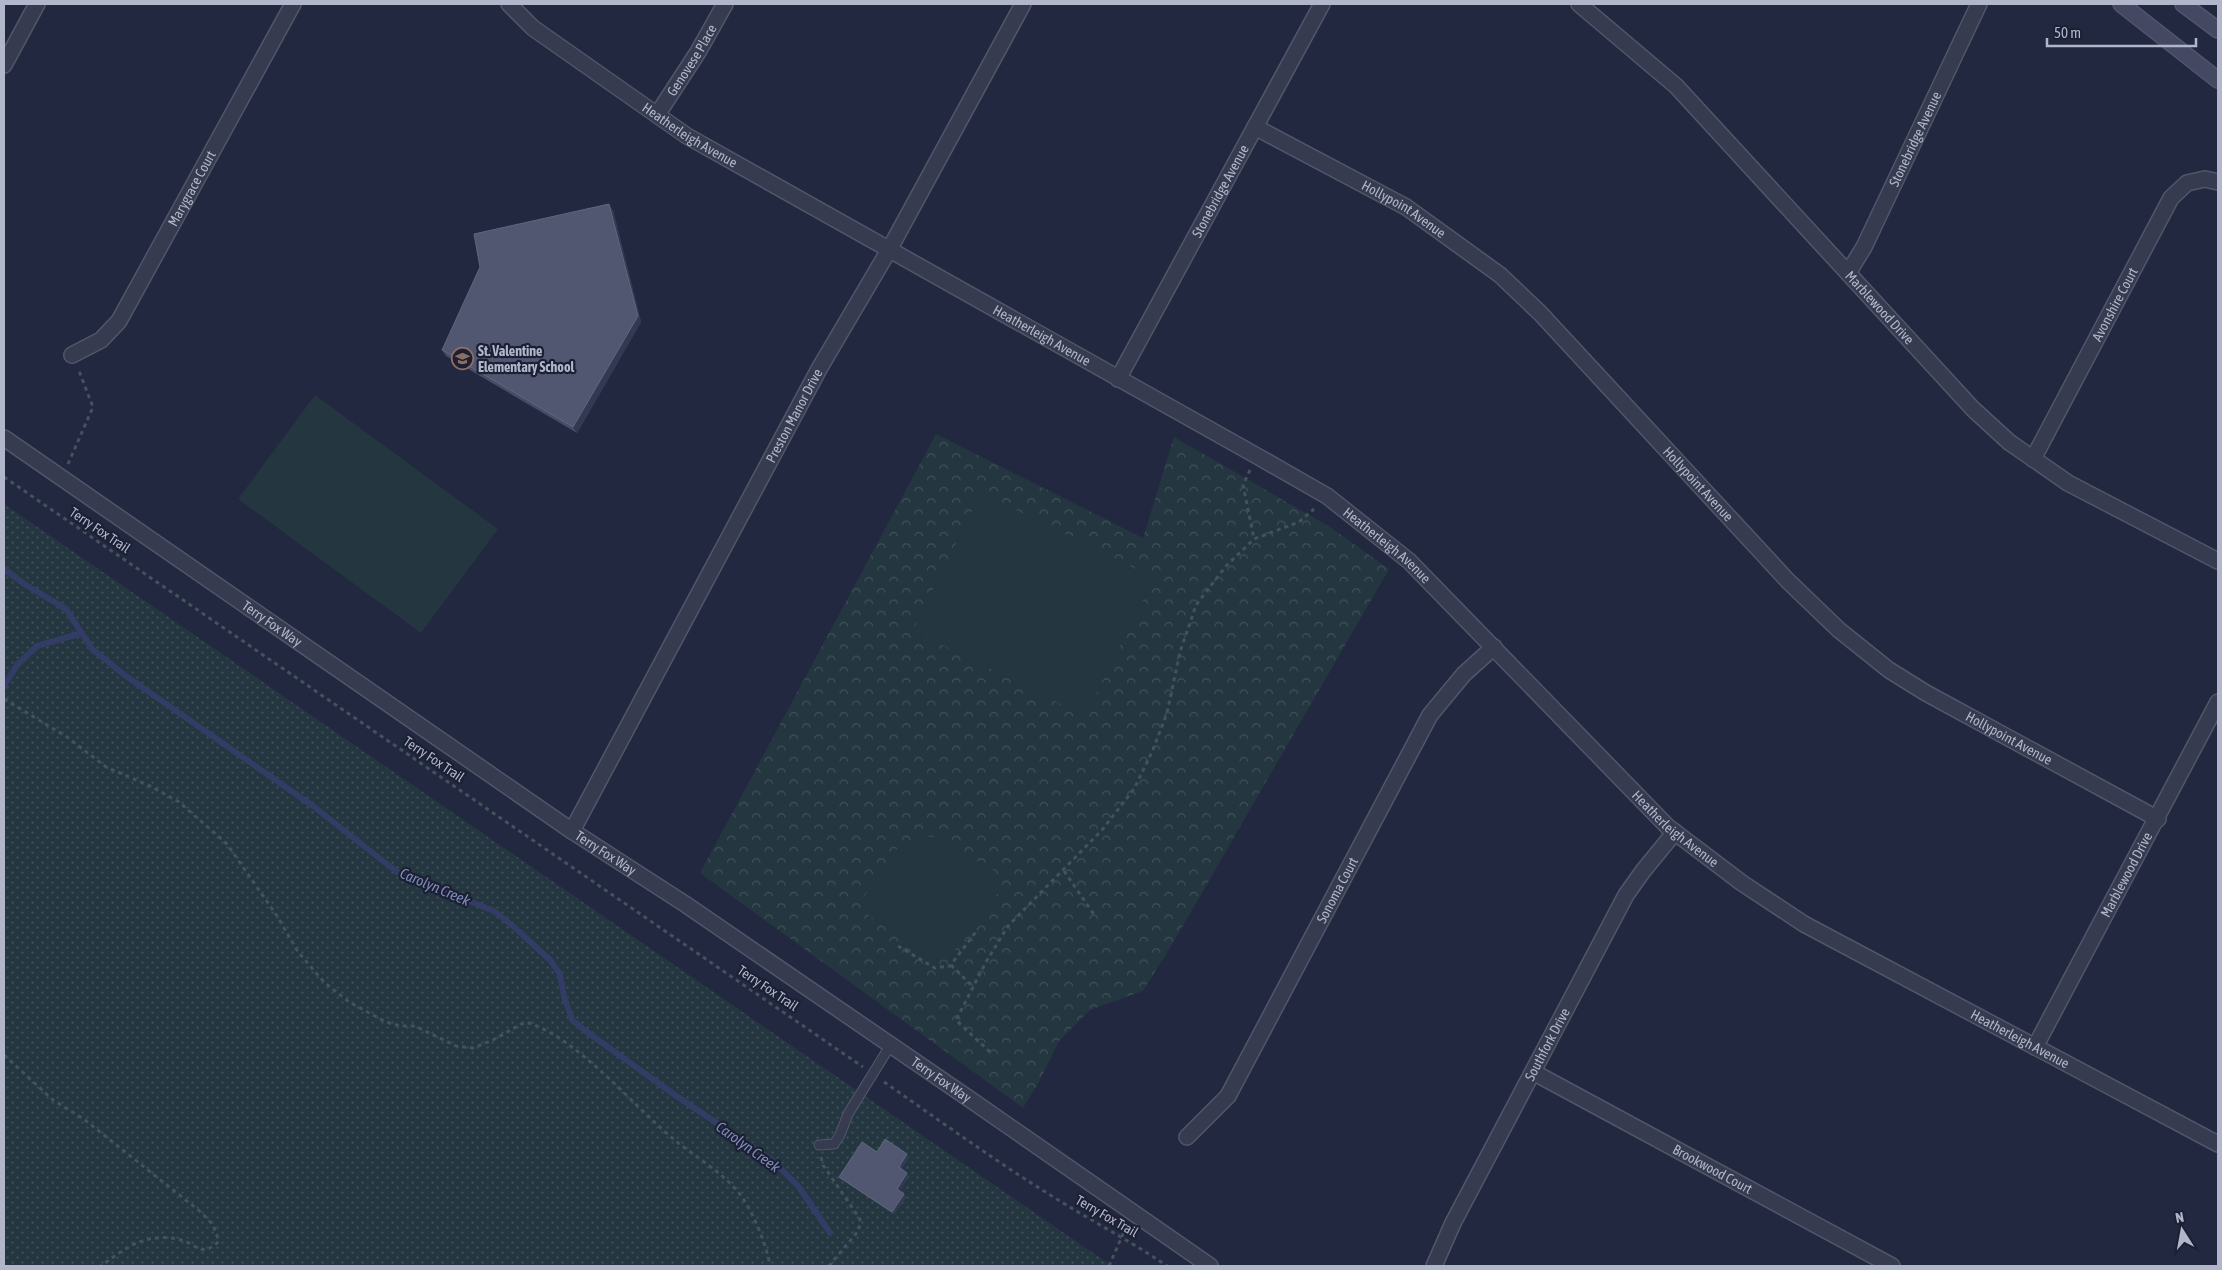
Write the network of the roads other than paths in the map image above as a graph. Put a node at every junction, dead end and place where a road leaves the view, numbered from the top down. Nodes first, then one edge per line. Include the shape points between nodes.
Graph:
1 (38, 4) edge
2 (293, 4) edge
3 (509, 4) edge
4 (725, 4) edge
5 (1023, 4) edge
6 (1322, 4) edge
7 (1579, 4) edge
8 (1979, 4) edge
9 (2120, 4) edge
10 (2183, 4) edge
11 (2218, 30) edge
12 (10, 41) edge
13 (4, 65) edge
14 (2218, 80) edge
15 (658, 116) junction
16 (1256, 127) junction
17 (2218, 182) edge
18 (889, 250) junction
19 (1848, 273) junction
20 (72, 355) road end
21 (1118, 379) junction
22 (4, 438) edge
23 (2033, 459) junction
24 (2218, 561) edge
25 (1494, 647) junction
26 (2218, 702) edge
27 (2158, 818) junction
28 (572, 831) junction
29 (1675, 832) junction
30 (890, 1046) junction
31 (2035, 1047) junction
32 (1533, 1072) junction
33 (1187, 1137) dead end
34 (2218, 1144) edge
35 (819, 1145) road end
36 (1210, 1266) edge
37 (1434, 1266) edge
38 (1892, 1266) edge

1 - 12 street
2 - 20 street, Marygrace Court via 119,320 101,340
3 - 15 street, Heatherleigh Avenue via 533,28
4 - 15 street, Genovese Place
5 - 18 street, Preston Manor Drive
6 - 16 street, Stonebridge Avenue
7 - 19 street, Marblewood Drive via 1676,86
8 - 19 street, Stonebridge Avenue via 1864,247
9 - 14 main road
10 - 11 main road
12 - 13 street
15 - 18 street, Heatherleigh Avenue via 687,136
16 - 21 street, Stonebridge Avenue
16 - 27 street, Hollypoint Avenue via 1406,207 1500,274 1788,581 1839,630 1889,670
17 - 23 street, Avonshire Court via 2187,183 2172,198
18 - 21 street, Heatherleigh Avenue
18 - 28 street, Preston Manor Drive via 819,369
19 - 23 street, Marblewood Drive via 1973,409
21 - 25 street, Heatherleigh Avenue via 1327,496 1408,561
22 - 28 street, Terry Fox Way
23 - 24 street, Marblewood Drive via 2068,483
25 - 29 street, Heatherleigh Avenue
25 - 33 street, Sonoma Court via 1464,674 1430,715 1228,1096
26 - 27 street, Marblewood Drive
27 - 31 street, Marblewood Drive
28 - 30 street, Terry Fox Way via 685,904
29 - 31 street, Heatherleigh Avenue via 1742,884 1804,924
29 - 32 street, Southfork Drive via 1626,895
30 - 35 lane via 848,1114 834,1144
30 - 36 street, Terry Fox Way
31 - 34 street, Heatherleigh Avenue
32 - 37 street, Southfork Drive
32 - 38 street, Brookwood Court

